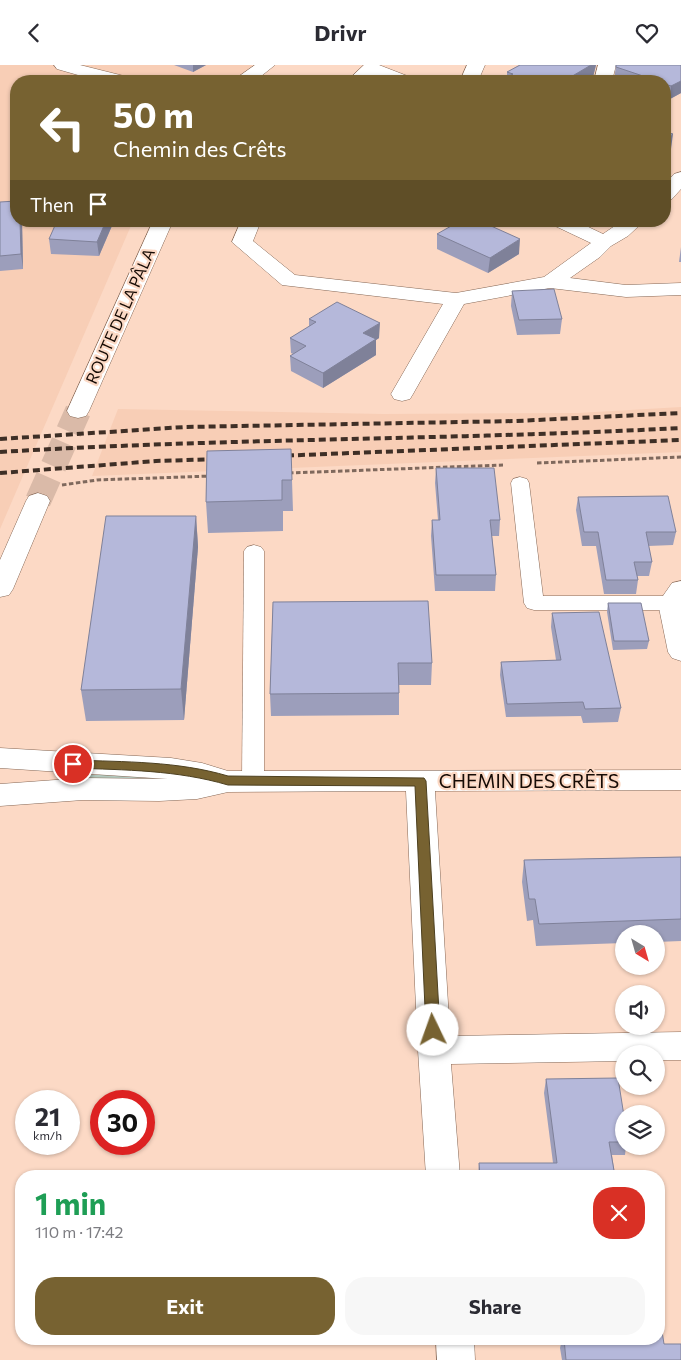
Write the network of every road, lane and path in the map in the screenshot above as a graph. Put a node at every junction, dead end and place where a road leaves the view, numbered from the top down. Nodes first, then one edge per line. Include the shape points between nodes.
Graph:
1 (63, 65) edge
2 (266, 65) edge
3 (88, 75) edge
4 (252, 75) edge
5 (363, 75) edge
6 (389, 75) edge
7 (681, 178) edge
8 (671, 189) edge
9 (160, 227) edge
10 (248, 227) edge
11 (573, 227) edge
12 (627, 227) edge
13 (604, 242) junction
14 (550, 282) junction
15 (681, 289) edge
16 (456, 299) junction
17 (402, 394) dead end
18 (78, 411) tunnel mouth
19 (681, 457) edge
20 (530, 463) dead end
21 (511, 464) dead end
22 (283, 473) edge
23 (214, 476) edge
24 (520, 483) dead end
25 (47, 494) joint
26 (254, 551) dead end
27 (2, 579) edge
28 (676, 596) edge
29 (681, 652) edge
30 (0, 758) edge
31 (681, 780) edge
32 (240, 781) junction
33 (420, 781) junction
34 (0, 795) edge
35 (681, 1046) edge
36 (434, 1050) junction
37 (443, 1170) edge
38 (455, 1345) edge
39 (456, 1360) edge

1 - 3 street
2 - 4 street
5 - 6 street via 371,68
7 - 8 street
9 - 18 street, ROUTE DE LA PÂLA
10 - 16 street via 242,242 289,281
11 - 13 street
12 - 13 street
13 - 14 street
14 - 15 street via 626,291
14 - 16 street
16 - 17 street
19 - 20 path
21 - 22 path
23 - 25 path via 98,480
24 - 28 lane via 534,603
25 - 27 street
26 - 32 lane
28 - 29 street
30 - 32 street, CHEMIN DES CRÊTS via 164,767
31 - 33 street, CHEMIN DES CRÊTS
32 - 33 street, CHEMIN DES CRÊTS
32 - 34 street, CHEMIN DES CRÊTS via 159,790 83,789
33 - 36 street
35 - 36 street
36 - 37 street
38 - 39 street

